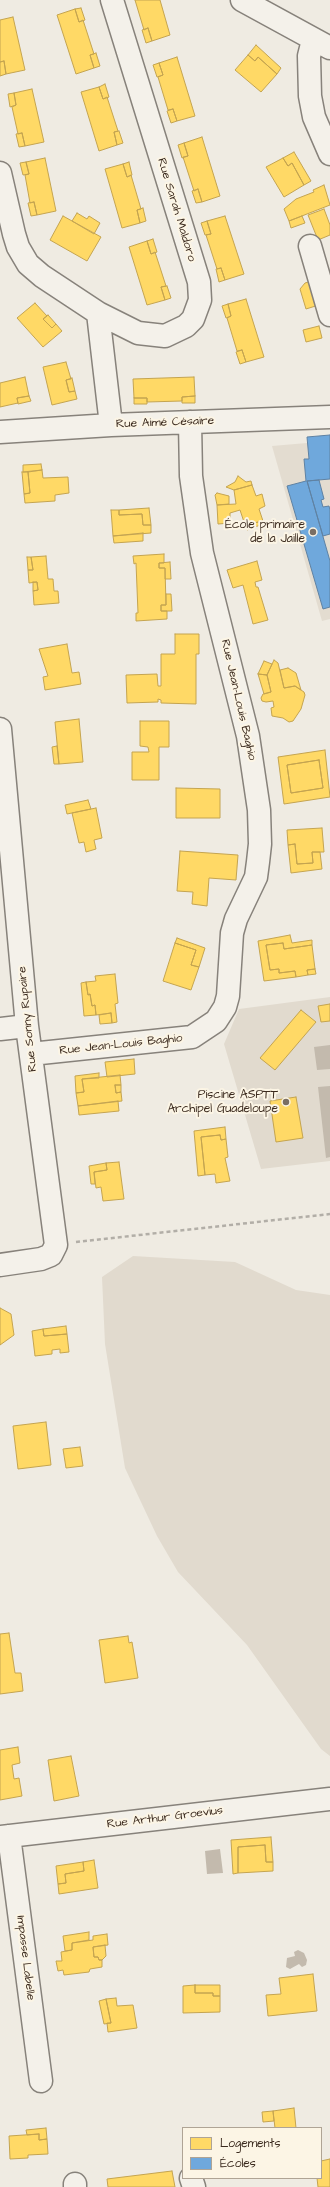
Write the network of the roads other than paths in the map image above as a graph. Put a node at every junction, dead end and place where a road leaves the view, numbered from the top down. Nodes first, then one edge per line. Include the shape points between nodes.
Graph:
1 (112, 0) edge
2 (242, 0) edge
3 (321, 44) edge
4 (330, 154) edge
5 (0, 173) edge
6 (310, 246) dead end
7 (98, 313) junction
8 (330, 315) edge
9 (330, 417) edge
10 (190, 422) junction
11 (111, 425) junction
12 (0, 432) edge
13 (0, 729) edge
14 (27, 1026) junction
15 (0, 1029) edge
16 (31, 1054) junction
17 (0, 1265) edge
18 (330, 1799) edge
19 (4, 1837) edge
20 (41, 2081) dead end

1 - 7 street, Rue Sarah Maldoro via 199,282 200,300 193,319 186,326 165,336 133,332
2 - 3 street
3 - 4 street via 309,56 310,96 314,117
5 - 7 street, Rue Sarah Maldoro via 14,234 28,264
6 - 8 street
7 - 11 street
9 - 10 street, Rue Aimé Césaire
10 - 11 street, Rue Aimé Césaire
10 - 16 street, Rue Jean-Louis Baghio via 191,476 202,553 248,736 259,810 260,844 256,877 234,926 228,996 225,1007 216,1021 192,1037
11 - 12 street, Rue Aimé Césaire
13 - 14 street, Rue Sonny Rupaire
14 - 15 street
14 - 16 street, Rue Sonny Rupaire
16 - 17 street, Rue Sonny Rupaire via 56,1245 51,1255 41,1259
18 - 19 street, Rue Arthur Groevius
19 - 20 street, Impasse Labelle

